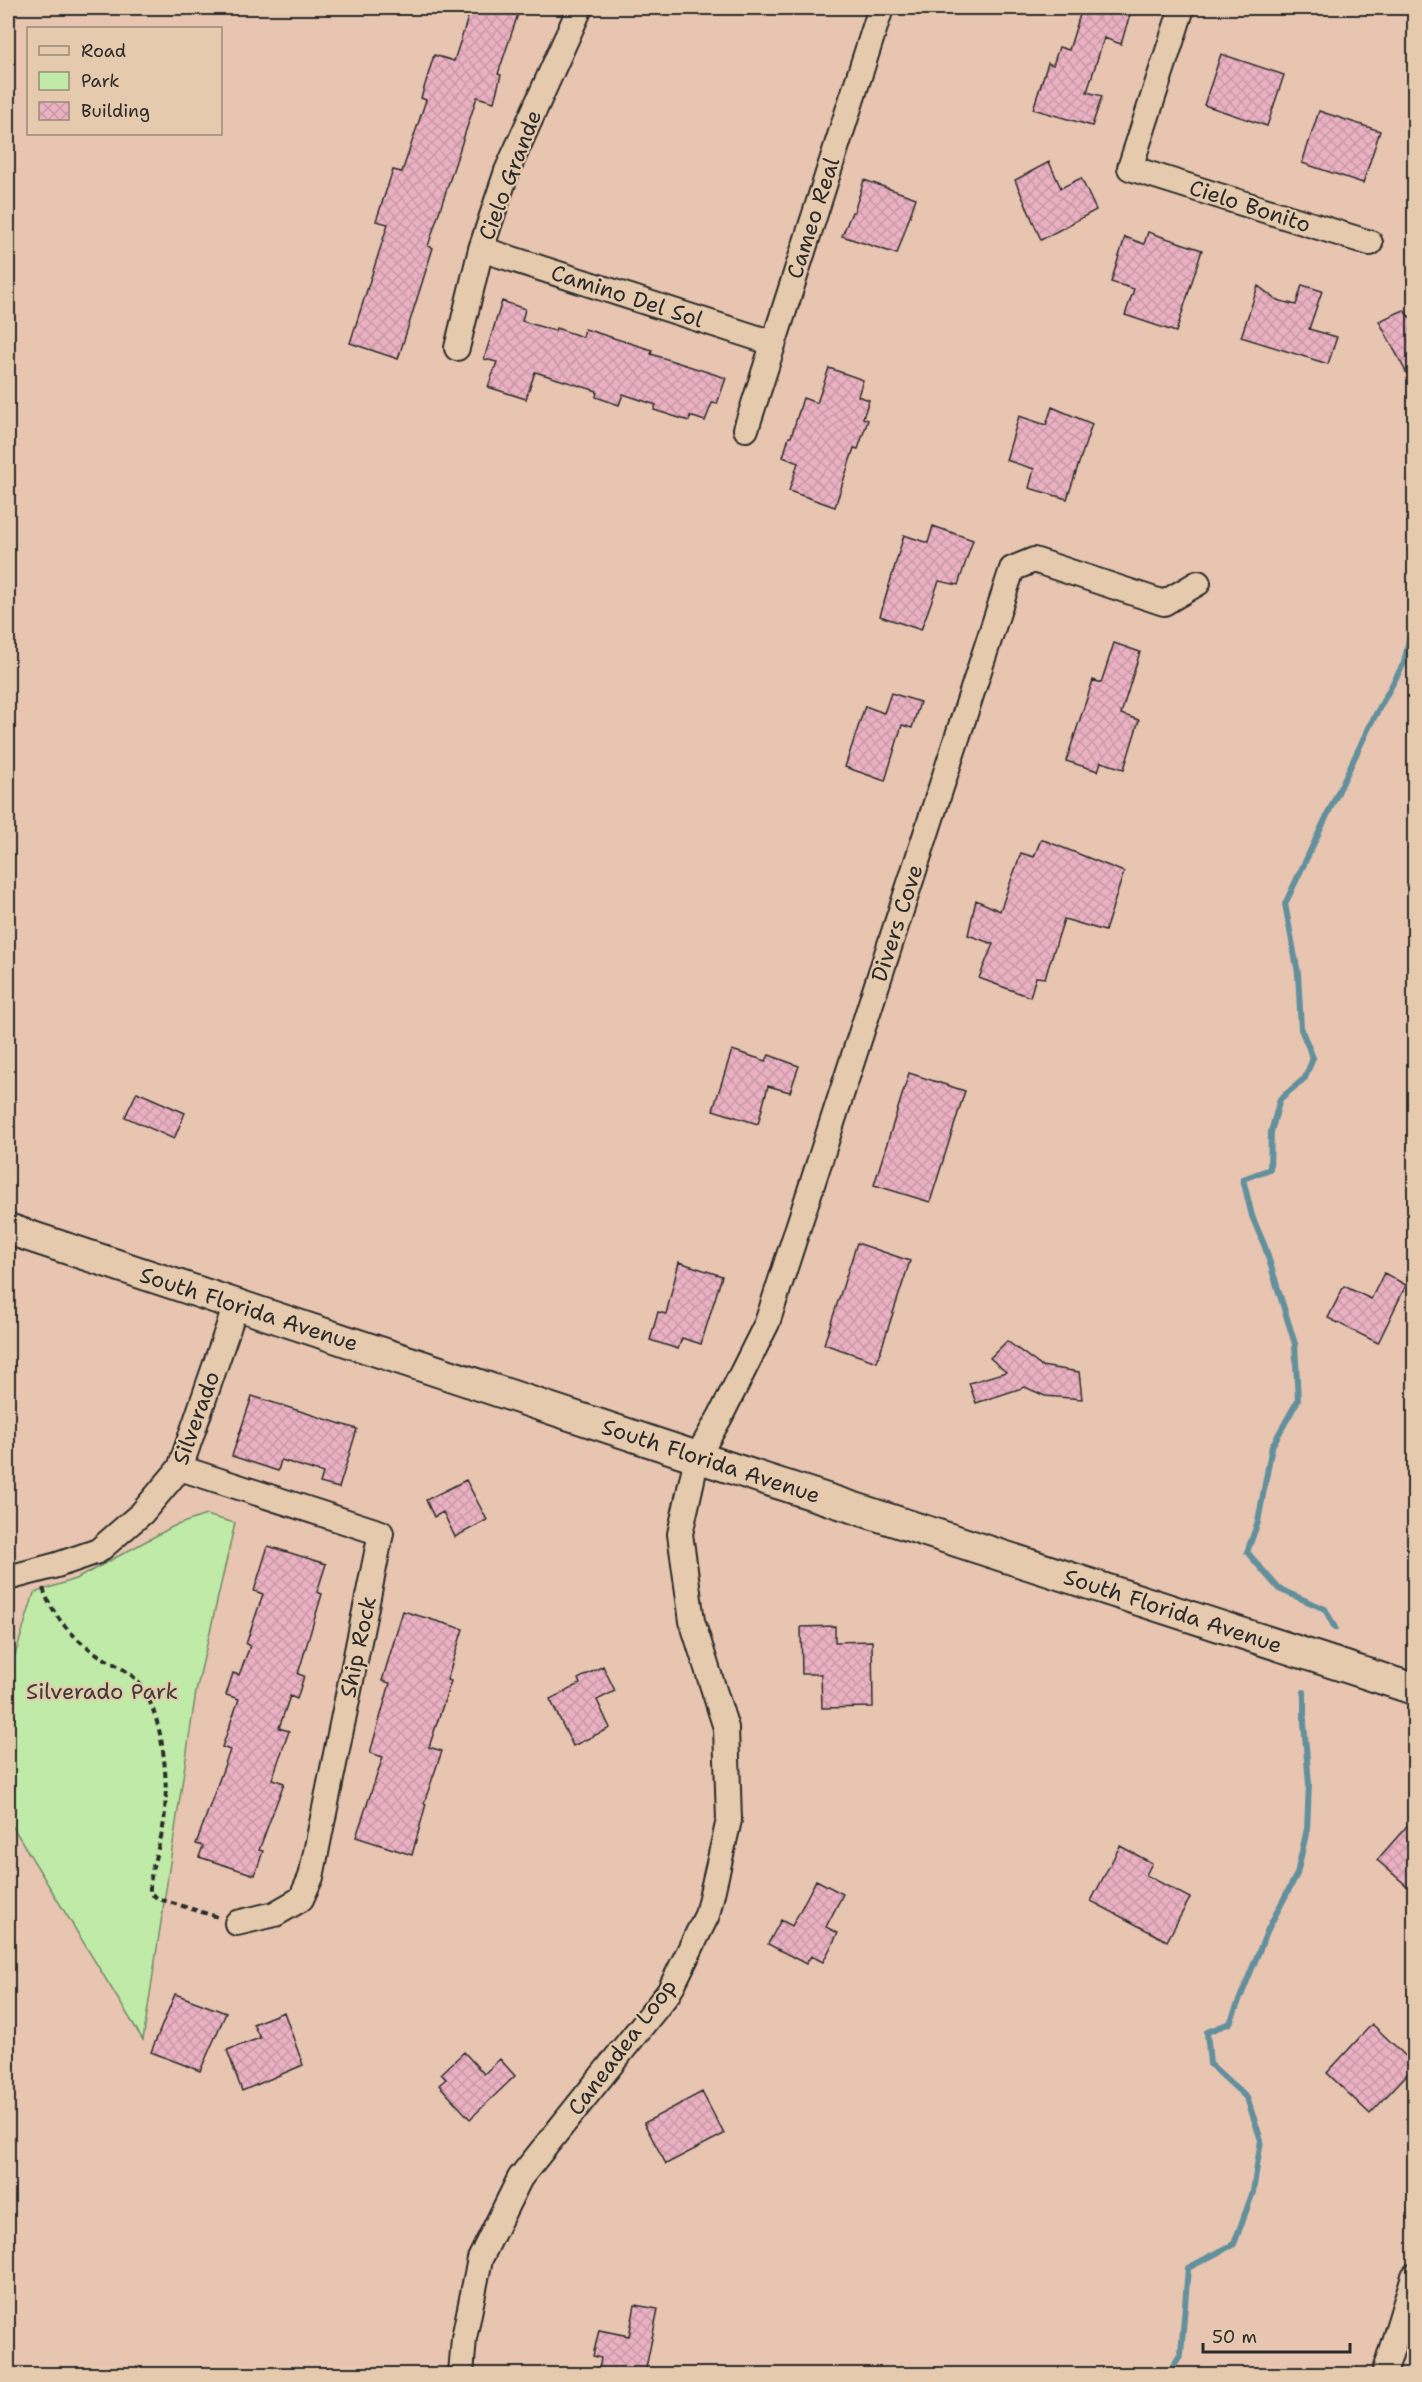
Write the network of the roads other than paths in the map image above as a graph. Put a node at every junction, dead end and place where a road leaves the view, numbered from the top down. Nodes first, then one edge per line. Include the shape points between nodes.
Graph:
1 (580, 8) edge
2 (881, 8) edge
3 (1182, 8) edge
4 (1370, 243) dead end
5 (481, 249) junction
6 (773, 343) junction
7 (457, 348) dead end
8 (746, 429) dead end
9 (1198, 583) dead end
10 (8, 1229) edge
11 (236, 1305) junction
12 (697, 1456) junction
13 (180, 1468) junction
14 (8, 1578) edge
15 (1414, 1689) edge
16 (237, 1923) road end
17 (1414, 2276) edge
18 (461, 2374) edge
19 (1384, 2374) edge

1 - 5 street, Cielo Grande via 507,171
2 - 6 street, Cameo Real
3 - 4 street, Cielo Bonito via 1130,168
5 - 6 street, Camino Del Sol
5 - 7 street, Cielo Grande
6 - 8 street, Cameo Real
9 - 12 street, Divers Cove via 1164,603 1034,560 1012,569 766,1323
10 - 11 main road, South Florida Avenue
11 - 12 main road, South Florida Avenue
11 - 13 street, Silverado
12 - 15 main road, South Florida Avenue
12 - 18 street, Caneadea Loop via 680,1534 692,1621 726,1728 729,1820 707,1915 669,1992 520,2178 480,2259
13 - 14 street, Silverado via 142,1513 98,1551
13 - 16 street, Ship Rock via 381,1533 311,1877 300,1899 275,1914
17 - 19 street

